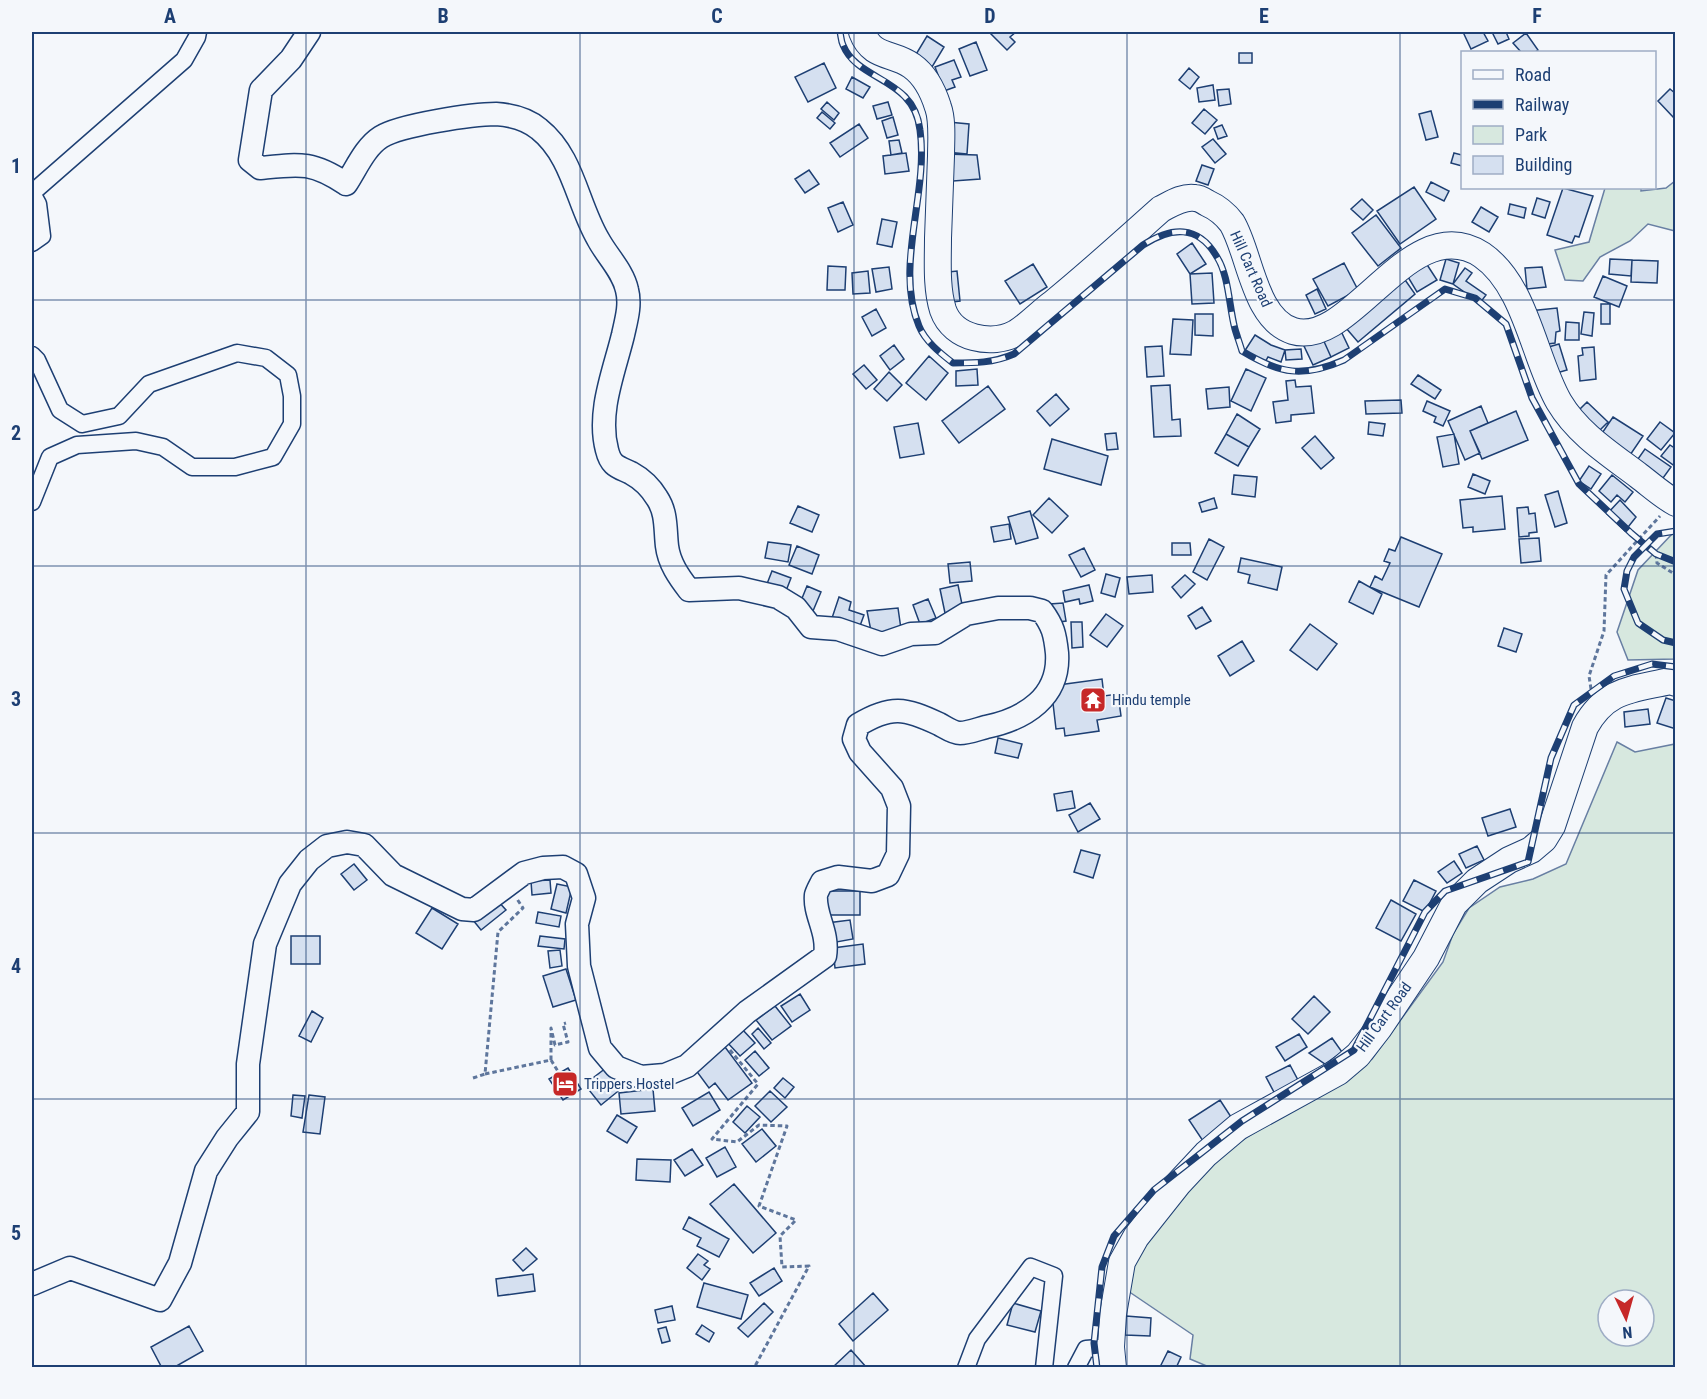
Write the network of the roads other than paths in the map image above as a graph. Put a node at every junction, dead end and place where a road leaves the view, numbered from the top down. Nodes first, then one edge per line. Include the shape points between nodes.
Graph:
1 (198, 32) edge
2 (309, 32) edge
3 (862, 32) edge
4 (32, 243) edge
5 (32, 355) edge
6 (32, 502) edge
7 (1674, 502) edge
8 (1676, 683) edge
9 (32, 1284) edge
10 (1112, 1357) edge
11 (966, 1368) edge
12 (1044, 1368) edge
13 (1076, 1368) edge

1 - 4 street via 184,60 32,192 38,204 42,237
2 - 9 main road via 291,59 261,90 250,160 260,168 306,164 327,171 346,184 366,152 381,137 404,128 496,114 522,119 538,128 565,159 585,215 628,291 628,314 602,416 607,452 616,468 648,484 659,500 667,548 675,571 689,590 739,588 778,597 796,608 811,627 838,629 882,644 911,634 935,633 966,614 998,608 1042,610 1052,625 1058,667 1051,689 1028,712 1000,724 958,734 914,713 893,710 858,725 854,739 860,752 892,789 899,806 898,854 888,875 872,881 837,877 822,882 816,893 827,943 825,956 747,1012 687,1066 665,1075 641,1077 616,1067 600,1048 579,966 577,924 584,898 576,874 563,867 524,873 474,910 462,909 393,875 364,845 347,842 327,846 309,860 290,884 265,944 248,1064 248,1112 206,1171 180,1263 160,1300 70,1268
3 - 7 highway, Hill Cart Road via 879,53 911,65 930,85 939,110 940,296 944,313 967,335 1000,339 1016,333 1161,209 1195,197 1215,207 1231,222 1268,310 1293,331 1323,327 1420,254 1437,246 1468,247 1501,274 1518,301 1559,402 1575,424
5 - 6 street via 60,410 82,424 119,416 149,384 237,353 266,358 288,375 292,424 273,457 235,467 192,467 163,447 136,441 77,445 50,457
8 - 10 highway, Hill Cart Road via 1670,681 1620,693 1593,712 1544,839 1477,881 1454,904 1426,958 1358,1056 1338,1072 1238,1127 1178,1184 1136,1237 1122,1262 1113,1314
10 - 13 street via 1086,1349
11 - 12 street via 977,1339 1031,1268 1054,1276

